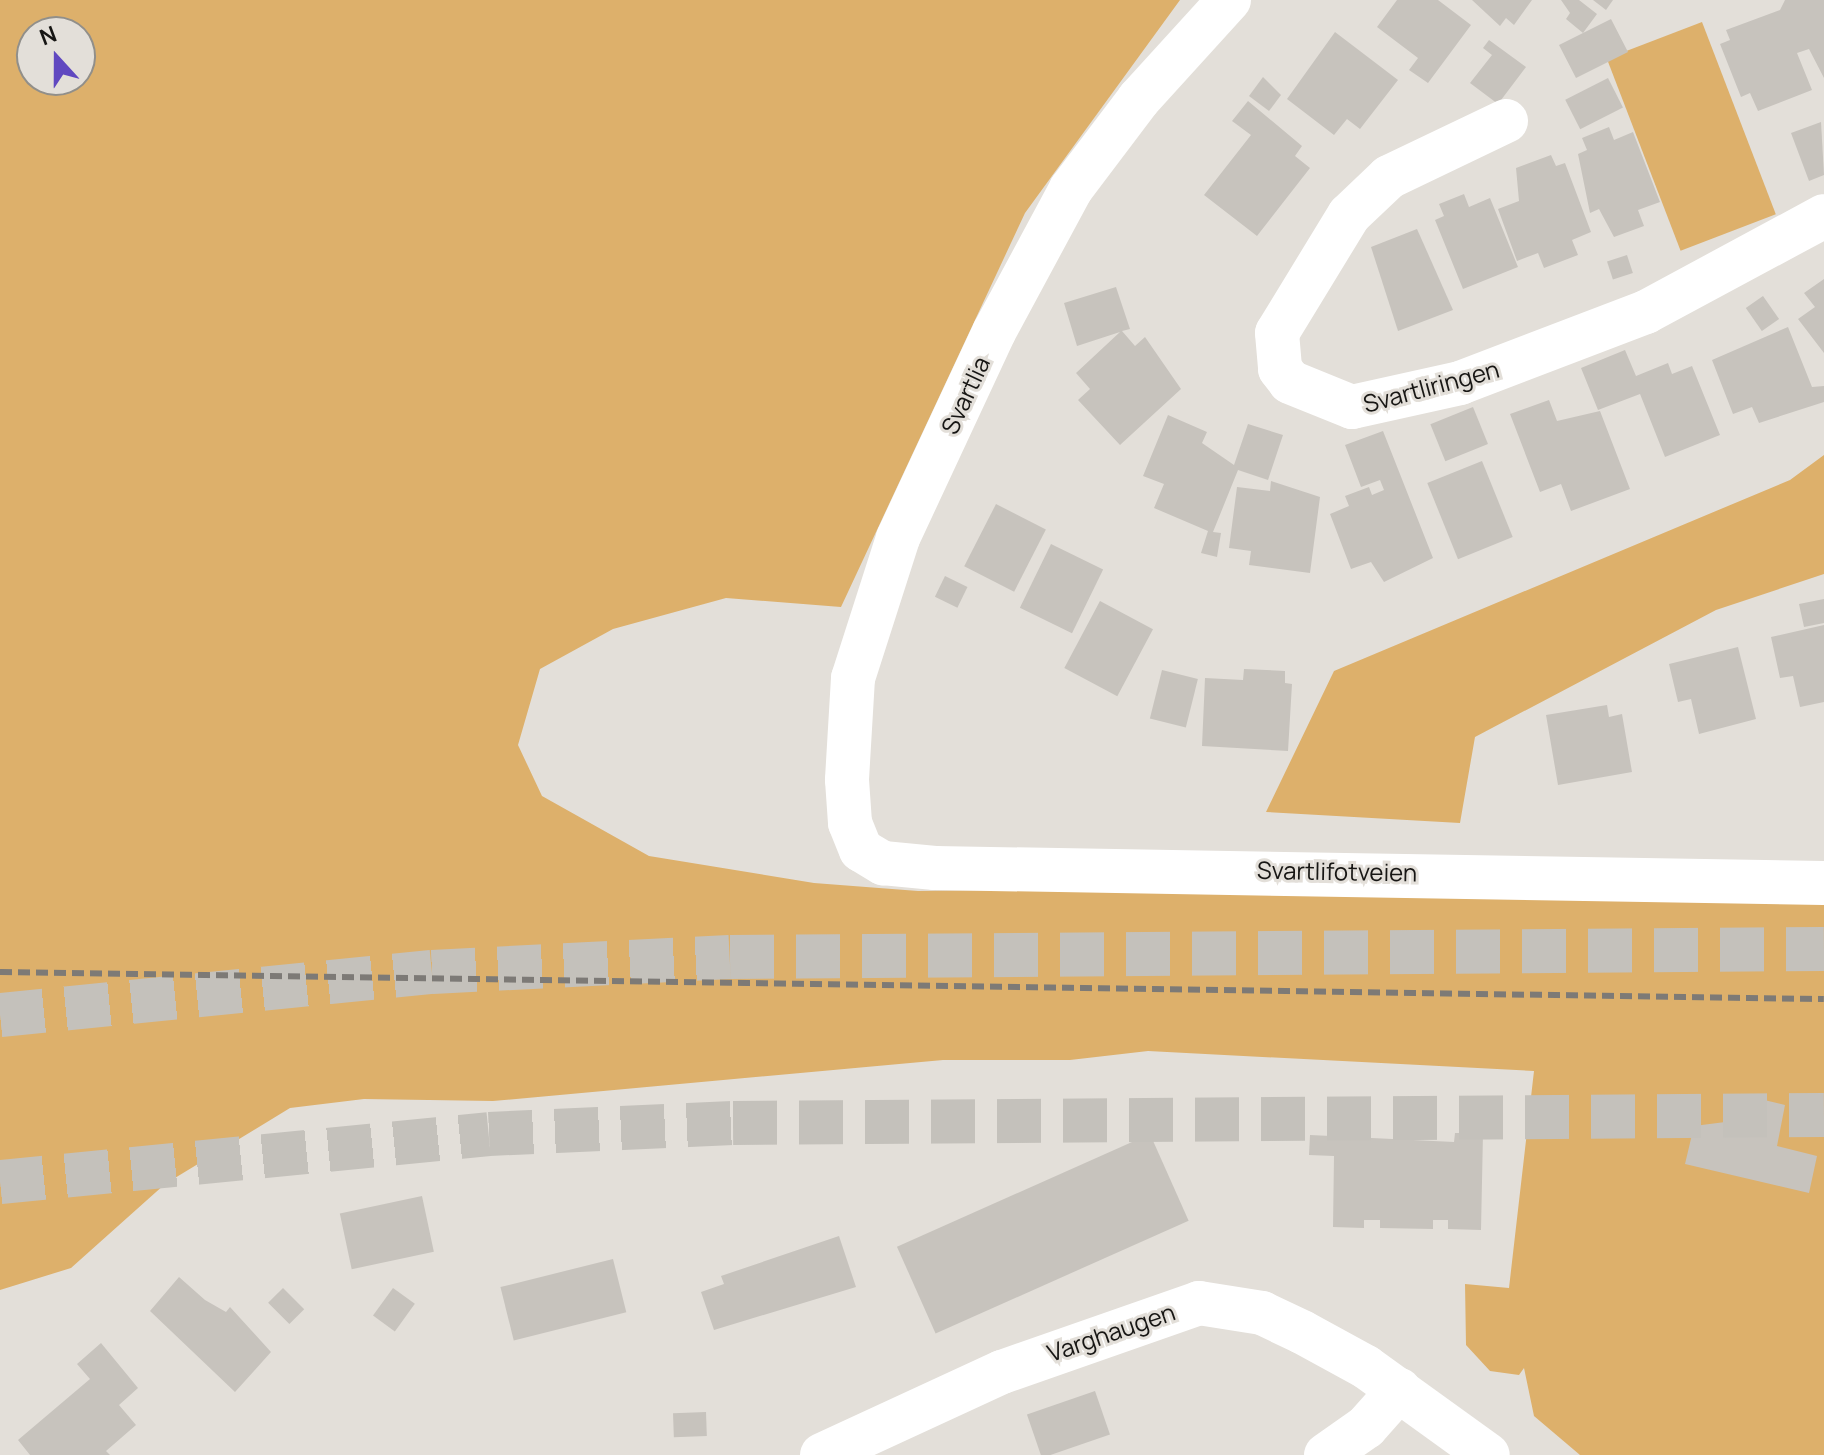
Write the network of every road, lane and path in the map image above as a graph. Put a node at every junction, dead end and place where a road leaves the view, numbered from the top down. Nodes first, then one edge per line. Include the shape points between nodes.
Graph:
1 (1229, 0) edge
2 (1506, 121) dead end
3 (1824, 216) edge
4 (861, 850) joint
5 (1822, 873) edge
6 (1399, 1390) junction
7 (822, 1455) edge
8 (1326, 1455) edge
9 (1488, 1455) edge

1 - 4 street, Svartlia via 1139,99 1071,189 994,332 898,538 853,678 847,780 850,823
2 - 3 street, Svartliringen via 1389,177 1349,215 1277,333 1280,369 1290,382 1352,407 1460,383 1646,312
4 - 5 street, Svartlifotveien via 883,863 935,868
6 - 7 street, Varghaugen via 1262,1313 1199,1303 1002,1372
6 - 8 street via 1366,1427
6 - 9 street, Varghaugen

